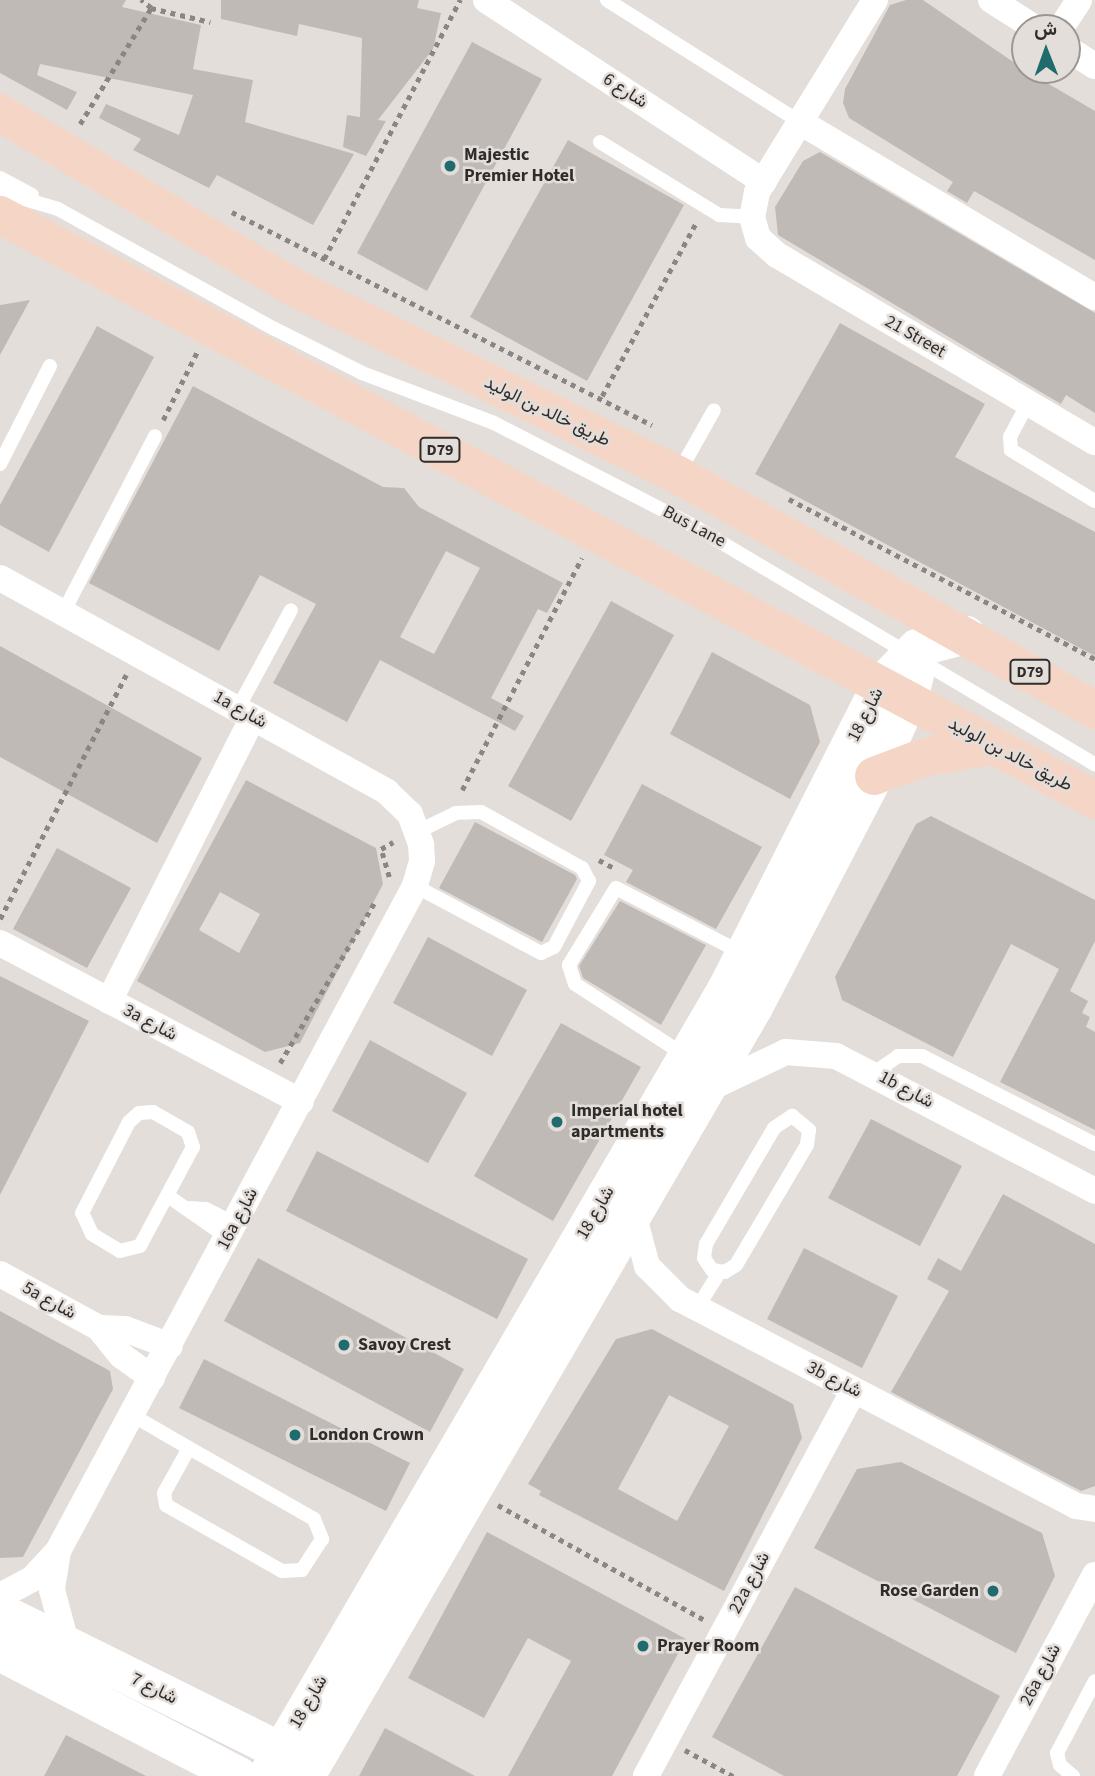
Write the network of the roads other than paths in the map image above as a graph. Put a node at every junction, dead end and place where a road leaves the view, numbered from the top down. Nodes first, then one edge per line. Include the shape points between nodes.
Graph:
1 (488, 0) edge
2 (607, 0) edge
3 (875, 0) edge
4 (991, 0) edge
5 (1013, 14) edge
6 (3, 117) edge
7 (800, 122) junction
8 (600, 142) dead end
9 (0, 178) edge
10 (764, 182) junction
11 (0, 192) edge
12 (58, 209) junction
13 (0, 215) edge
14 (752, 217) junction
15 (1095, 297) edge
16 (50, 366) dead end
17 (1028, 403) junction
18 (714, 410) dead end
19 (155, 436) road end
20 (1095, 442) edge
21 (0, 464) edge
22 (678, 475) junction
23 (1095, 501) edge
24 (0, 578) edge
25 (905, 600) junction
26 (291, 610) dead end
27 (64, 611) junction
28 (966, 635) junction
29 (915, 653) junction
30 (895, 692) junction
31 (1095, 710) edge
32 (246, 713) junction
33 (991, 746) junction
34 (1095, 766) edge
35 (874, 776) junction
36 (1095, 800) edge
37 (417, 832) junction
38 (415, 886) junction
39 (0, 943) edge
40 (745, 955) junction
41 (109, 1001) junction
42 (688, 1056) junction
43 (874, 1073) junction
44 (709, 1089) junction
45 (301, 1102) junction
46 (1095, 1144) edge
47 (1095, 1191) edge
48 (168, 1196) junction
49 (634, 1217) junction
50 (232, 1231) junction
51 (719, 1273) junction
52 (0, 1274) edge
53 (697, 1308) junction
54 (99, 1328) junction
55 (170, 1346) junction
56 (152, 1378) junction
57 (854, 1390) junction
58 (132, 1415) junction
59 (189, 1448) junction
60 (1086, 1507) edge
61 (1095, 1529) edge
62 (58, 1551) junction
63 (1095, 1574) edge
64 (0, 1596) edge
65 (0, 1612) edge
66 (66, 1646) junction
67 (0, 1652) edge
68 (1095, 1681) edge
69 (288, 1770) edge
70 (239, 1776) edge
71 (646, 1776) edge
72 (987, 1776) edge
73 (1073, 1776) edge

1 - 10 street, شارع 6
2 - 7 lane
3 - 7 street
4 - 5 street
6 - 22 main road, طريق خالد بن الوليد / D79 via 295,288
7 - 10 street
7 - 15 street
8 - 14 lane via 705,207 730,218
9 - 12 lane
10 - 14 street
11 - 12 lane
12 - 29 lane, Bus Lane via 362,373 506,429 697,528
13 - 30 main road, طريق خالد بن الوليد / D79
14 - 17 street, 21 Street via 758,237 777,255
16 - 21 lane
17 - 20 street, 21 Street
17 - 23 lane via 1010,436 1011,450
18 - 22 lane
19 - 27 lane
22 - 25 main road, طريق خالد بن الوليد / D79
24 - 27 street, 1a شارع
25 - 28 main road, طريق خالد بن الوليد / D79
25 - 29 street
26 - 32 lane
27 - 32 street, 1a شارع
28 - 29 street
28 - 31 main road, طريق خالد بن الوليد / D79
29 - 30 street, شارع 18
29 - 34 lane, Bus Lane
30 - 33 main road, طريق خالد بن الوليد / D79
30 - 35 street, شارع 18
30 - 40 street, شارع 18
32 - 37 street, 1a شارع via 387,792 410,814
32 - 41 street
33 - 35 main road via 933,755
33 - 36 main road, طريق خالد بن الوليد / D79
35 - 44 street, شارع 18
37 - 38 street, 1a شارع via 422,861
37 - 38 lane via 456,813 481,812 582,868 589,881 554,947 541,953
38 - 45 street, 16a شارع
39 - 41 street, 3a شارع
40 - 42 street, شارع 18
40 - 42 lane via 616,888 569,965 575,984
41 - 45 street, 3a شارع
42 - 69 street, شارع 18
43 - 44 street, 1b شارع via 836,1056 786,1052
43 - 46 lane via 898,1056 922,1056
43 - 47 street, 1b شارع
44 - 49 street, شارع 18
45 - 50 street, 16a شارع
48 - 48 lane via 140,1246 127,1252 92,1234 82,1221 84,1205 129,1122 139,1113 159,1115 193,1139 191,1154
48 - 50 lane via 190,1208 206,1209
49 - 53 street, 3b شارع via 647,1265 667,1290
49 - 69 street, شارع 18 via 473,1492
50 - 55 street, 16a شارع
51 - 51 lane via 736,1265 807,1145 809,1130 800,1118 778,1121 706,1244 704,1258
51 - 53 lane
52 - 54 street, 5a شارع
53 - 57 street, 3b شارع
54 - 55 street, 5a شارع via 125,1329
54 - 56 street, 5a شارع via 122,1356
55 - 56 street, 16a شارع
56 - 58 street, 16a شارع
57 - 60 street, 3b شارع
57 - 71 street, 22a شارع
58 - 59 lane
58 - 62 street, 16a شارع
59 - 59 lane via 314,1519 321,1539 302,1570 282,1571 166,1505 164,1493
60 - 61 street, 3b شارع
62 - 64 street, 16a شارع via 32,1579
62 - 66 street, 16a شارع via 52,1590
63 - 72 street, 26a شارع
65 - 66 street, شارع 7
66 - 69 street, شارع 7
67 - 70 street
68 - 73 lane via 1057,1753 1060,1765

